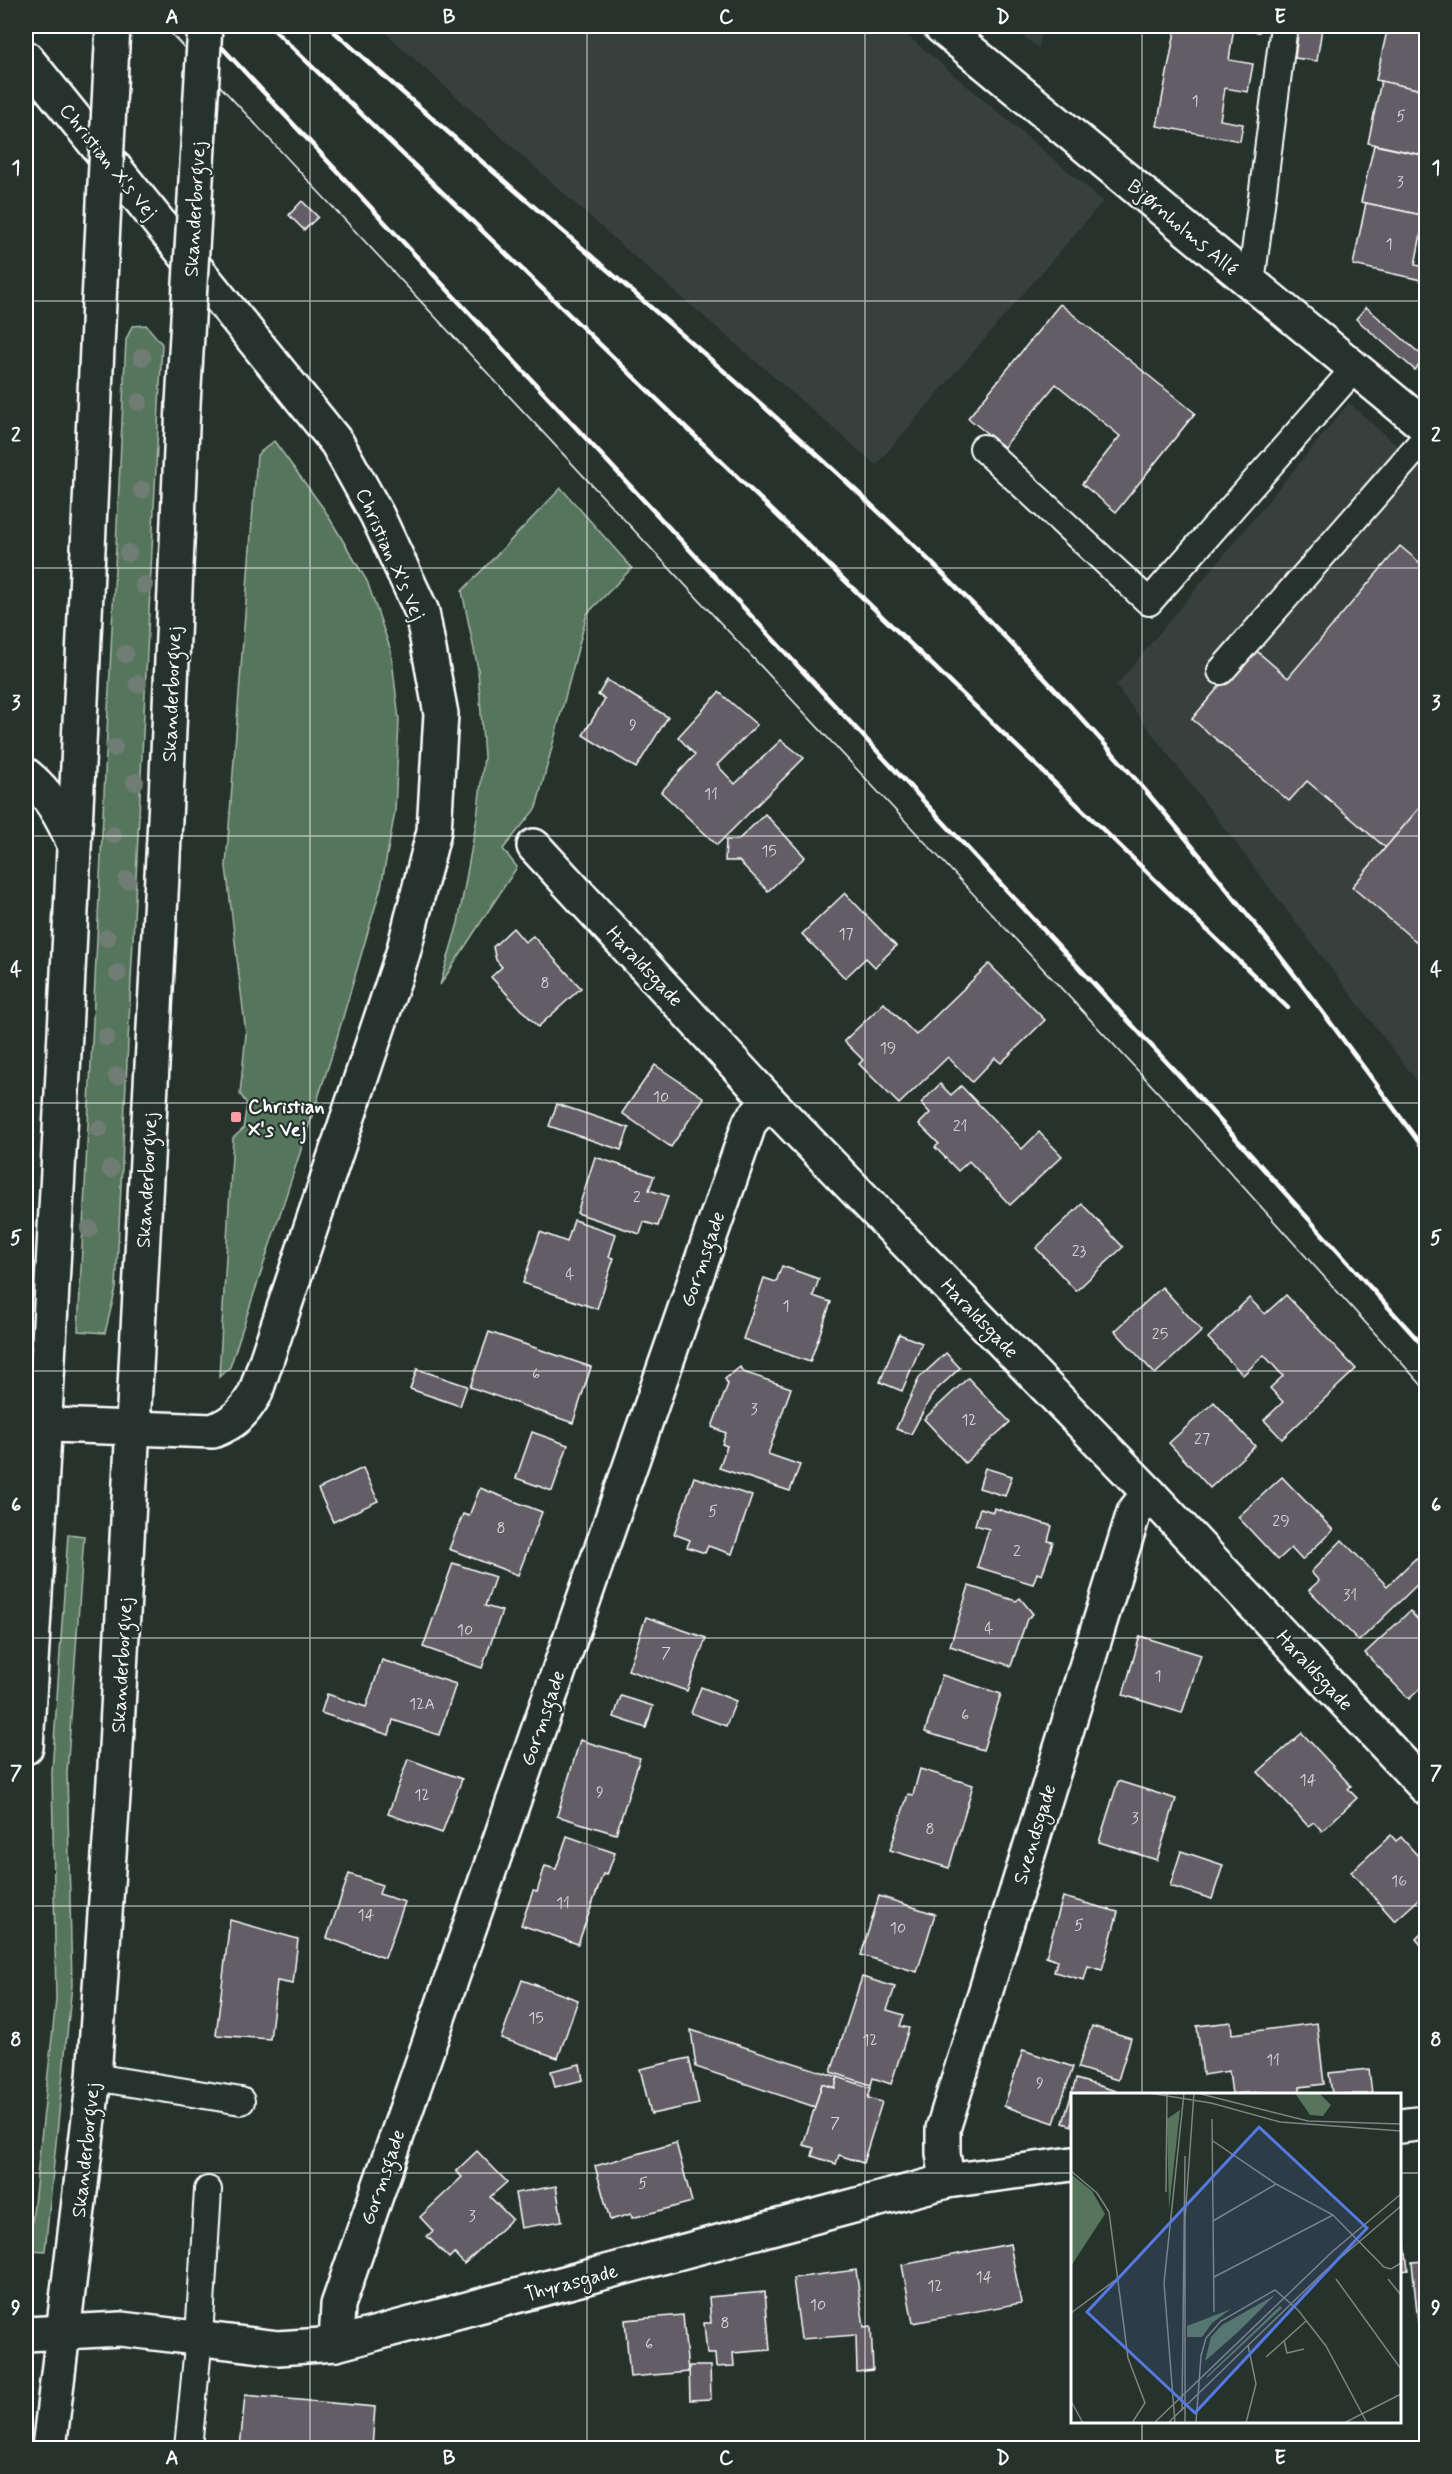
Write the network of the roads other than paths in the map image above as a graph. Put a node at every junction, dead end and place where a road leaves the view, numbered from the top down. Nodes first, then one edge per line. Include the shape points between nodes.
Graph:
1 (114, 26) edge
2 (205, 26) edge
3 (940, 26) edge
4 (1284, 26) edge
5 (26, 58) edge
6 (1251, 283) junction
7 (1355, 368) junction
8 (1426, 427) edge
9 (1426, 437) edge
10 (982, 448) dead end
11 (1221, 670) dead end
12 (26, 775) edge
13 (75, 846) junction
14 (534, 846) dead end
15 (769, 1101) junction
16 (35, 1424) edge
17 (134, 1428) junction
18 (1149, 1493) junction
19 (30, 1616) edge
20 (26, 1747) edge
21 (1426, 1788) edge
22 (94, 2077) junction
23 (241, 2101) dead end
24 (1426, 2123) edge
25 (1401, 2126) edge
26 (1071, 2164) edge
27 (947, 2181) junction
28 (208, 2190) dead end
29 (64, 2332) junction
30 (26, 2334) edge
31 (199, 2337) junction
32 (336, 2344) junction
33 (49, 2448) edge
34 (188, 2448) edge

1 - 13 street, bridge
2 - 17 street, Skanderborgvej, bridge
3 - 6 street, Bjørnholms Allé
4 - 6 lane
5 - 17 street, Christian X's Vej via 337,443 377,515 422,612 441,714 434,831 404,953 255,1394 244,1412 213,1431
6 - 7 street, Bjørnholms Allé
7 - 8 street, Bjørnholms Allé
7 - 10 lane via 1149,602
9 - 11 lane
12 - 13 street via 52,801
13 - 16 street
14 - 15 street, Haraldsgade
15 - 18 street, Haraldsgade
15 - 32 street, Gormsgade via 750,1122 338,2305
16 - 17 street, Christian X's Vej
16 - 19 street
17 - 22 street, Skanderborgvej
18 - 21 street, Haraldsgade
18 - 27 street, Svendsgade via 1134,1512 943,2129
19 - 20 street
22 - 23 lane
22 - 29 street, Skanderborgvej
24 - 25 street
26 - 27 street, Thyrasgade
27 - 32 street, Thyrasgade
28 - 31 lane
29 - 30 street
29 - 31 street, Thyrasgade via 121,2329
29 - 33 street, Skanderborgvej
31 - 32 street, Thyrasgade via 278,2348
31 - 34 lane

